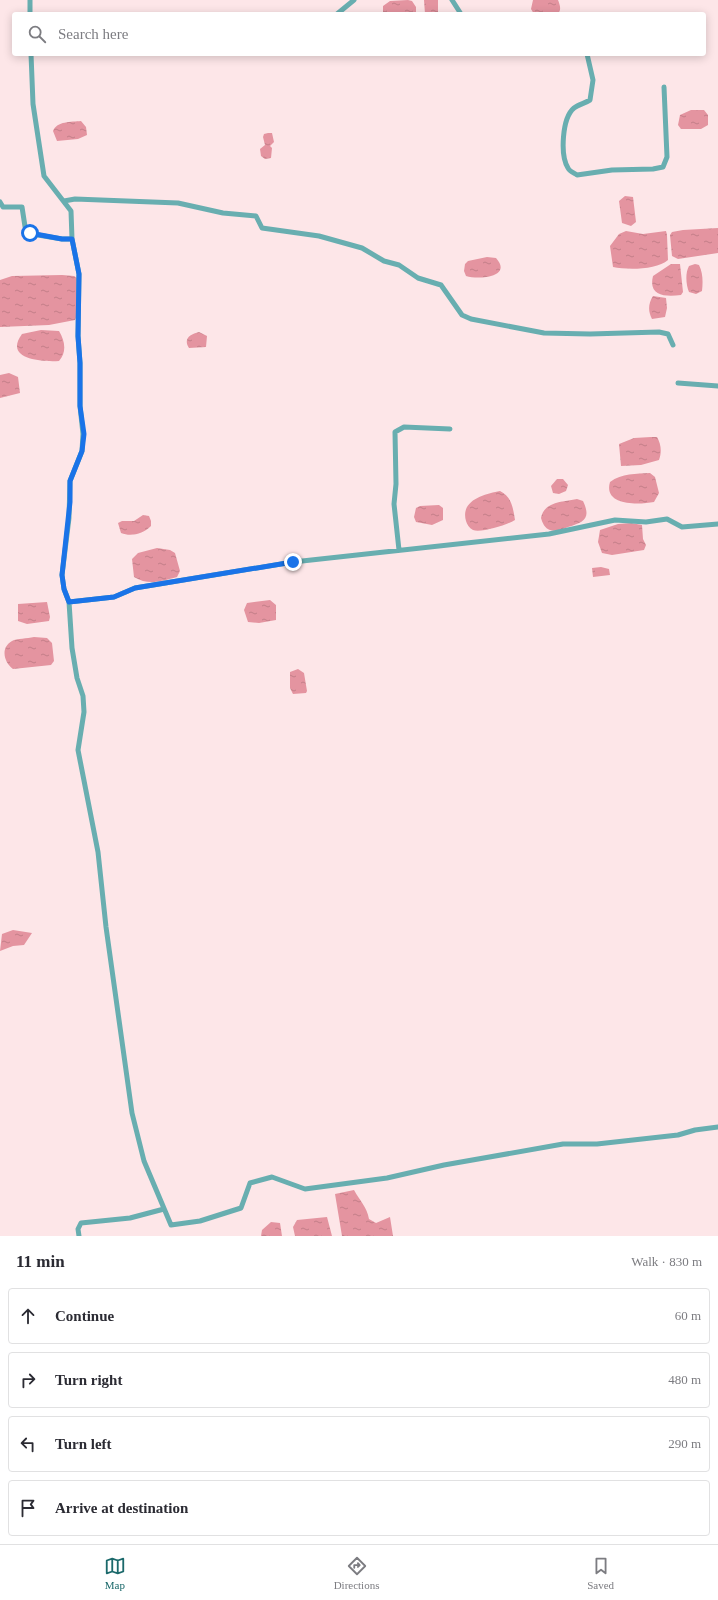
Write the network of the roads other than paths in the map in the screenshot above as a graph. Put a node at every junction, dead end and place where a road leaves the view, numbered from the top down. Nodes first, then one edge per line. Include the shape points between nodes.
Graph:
1 (30, 0) edge
2 (354, 0) edge
3 (452, 0) edge
4 (30, 12) edge
5 (339, 12) edge
6 (460, 12) edge
7 (31, 56) edge
8 (587, 56) edge
9 (664, 87) dead end
10 (64, 201) junction
11 (0, 202) edge
12 (72, 239) junction
13 (673, 345) dead end
14 (678, 383) dead end
15 (718, 386) edge
16 (450, 429) dead end
17 (718, 524) edge
18 (399, 550) junction
19 (69, 602) junction
20 (718, 1127) edge
21 (164, 1209) junction
22 (79, 1236) edge

1 - 4 street
2 - 5 street
3 - 6 street
7 - 10 street via 33,104 44,176
8 - 9 street via 593,80 590,100 574,108 565,120 564,159 568,169 577,175 663,167 667,157
10 - 12 street via 71,210
10 - 13 street via 166,202 223,214 256,216 262,228 343,242 399,265 418,278 441,286 462,315 471,319 544,333 659,332 668,334
11 - 12 street via 2,207 22,207 26,232
12 - 19 street via 79,274 80,406 84,434 82,451 70,481 70,507 62,575
14 - 15 street
16 - 18 street via 404,427 395,432 394,504
17 - 18 street via 682,527 667,519 646,522 615,520 549,534
18 - 19 street via 262,567 135,588 114,597
19 - 21 street via 72,648 84,712 78,750 97,844 132,1113 144,1161
20 - 21 street via 678,1135 597,1144 563,1144 387,1178 305,1190 272,1177 250,1183 241,1208 200,1221 171,1225
21 - 22 street via 130,1218 81,1223 78,1229

